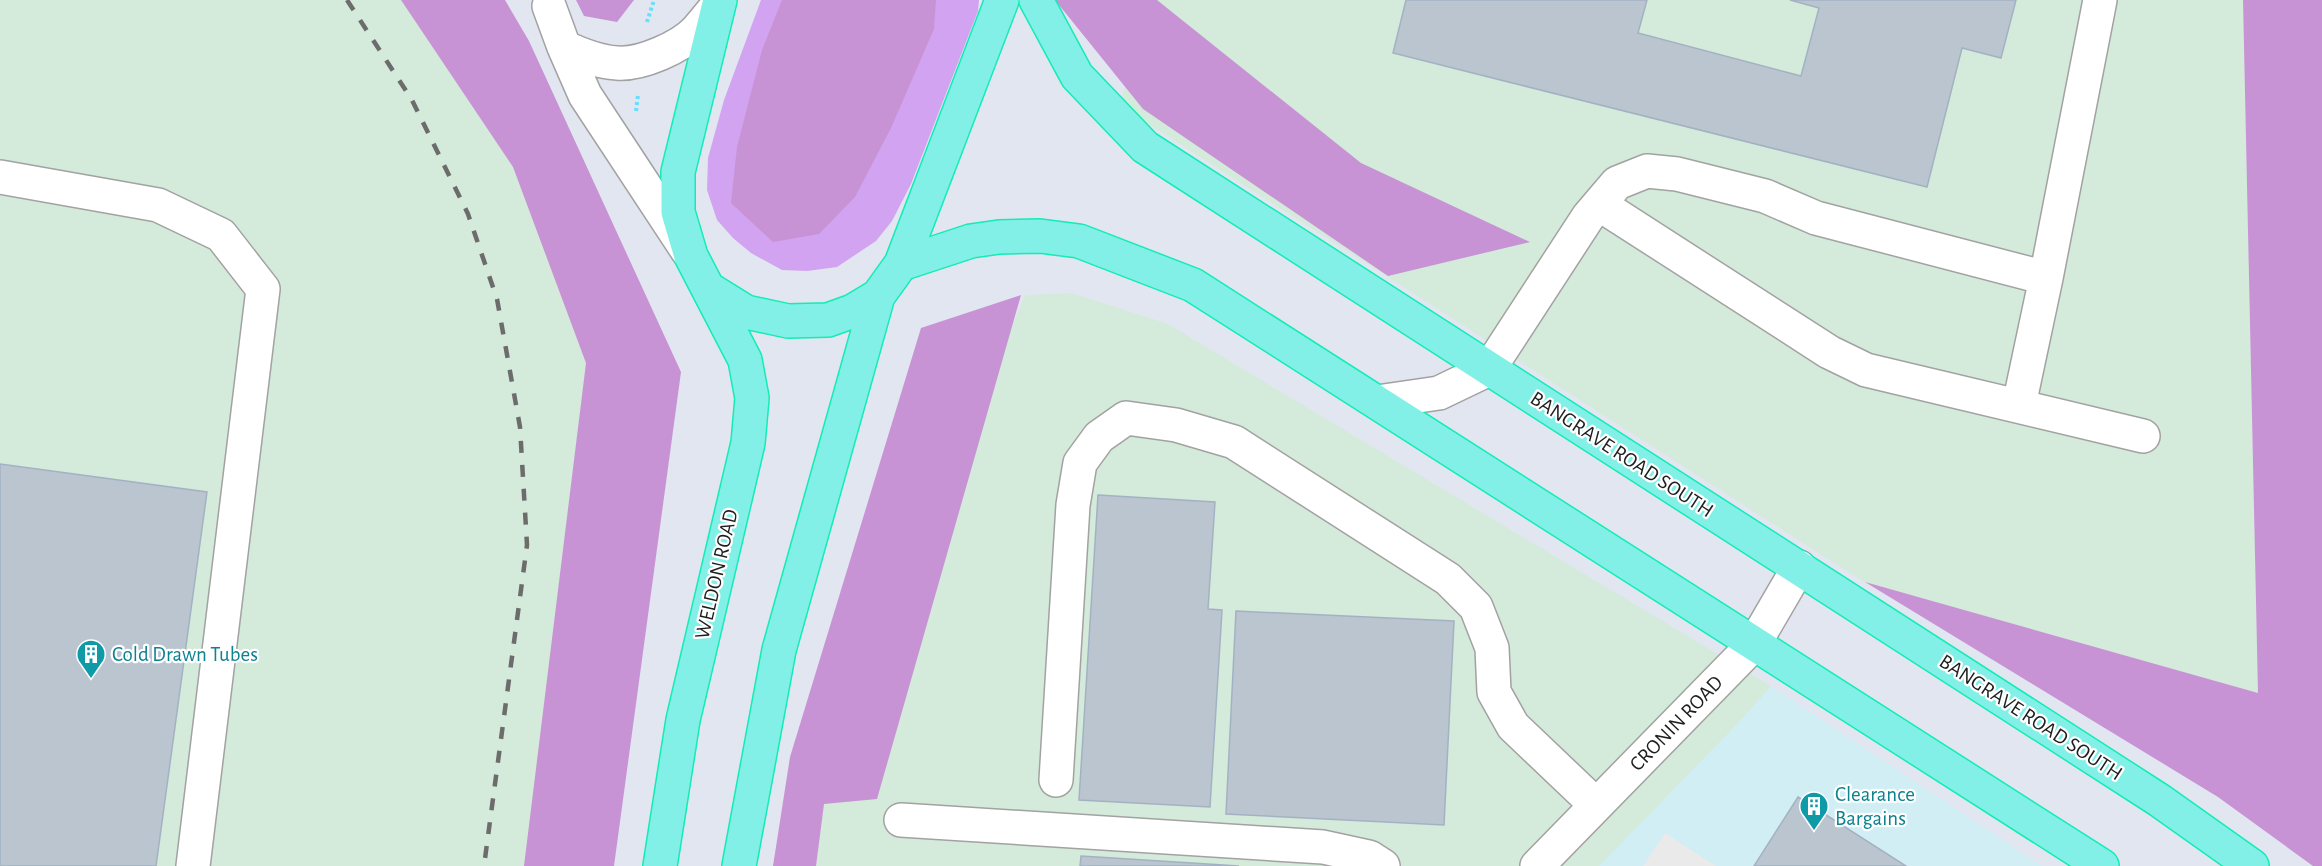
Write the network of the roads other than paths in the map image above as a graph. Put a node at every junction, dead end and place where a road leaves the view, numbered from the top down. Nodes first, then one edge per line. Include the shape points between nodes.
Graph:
1 (1002, 0) edge
2 (1036, 0) edge
3 (2100, 0) edge
4 (719, 2) edge
5 (549, 6) dead end
6 (564, 47) junction
7 (0, 177) edge
8 (1599, 204) junction
9 (691, 256) junction
10 (901, 264) junction
11 (2046, 278) junction
12 (710, 289) junction
13 (878, 296) junction
14 (1489, 369) junction
15 (1377, 402) junction
16 (2019, 405) junction
17 (2143, 436) dead end
18 (1799, 567) junction
19 (1754, 644) junction
20 (1056, 780) dead end
21 (1596, 805) junction
22 (901, 820) dead end
23 (1371, 863) edge
24 (193, 866) edge
25 (660, 866) edge
26 (739, 866) edge
27 (1537, 866) edge
28 (2102, 866) edge
29 (2253, 866) edge

1 - 10 highway
2 - 14 highway, BANGRAVE ROAD SOUTH via 1077,76 1145,147
3 - 11 street
4 - 6 street via 696,32 670,49 639,60 618,64
4 - 9 highway, WELDON ROAD via 678,172 678,212
5 - 6 street
6 - 9 street via 585,95
7 - 24 street via 158,205 221,235 263,289
8 - 11 street via 1617,183 1647,171 1677,174 1765,196 1816,218
8 - 14 street
8 - 16 street via 1829,352 1866,370
9 - 12 highway, WELDON ROAD
10 - 13 highway
10 - 15 highway via 971,241 999,237 1040,236 1079,241 1193,285
11 - 16 street
12 - 13 highway via 746,312 788,321 828,320
12 - 25 highway, WELDON ROAD via 745,360 752,398 749,432 683,720
13 - 26 highway via 779,650
14 - 15 street via 1439,393
14 - 18 highway, BANGRAVE ROAD SOUTH
15 - 19 highway
16 - 17 street
18 - 19 street, CRONIN ROAD
18 - 29 highway, BANGRAVE ROAD SOUTH via 2159,800
19 - 21 street, CRONIN ROAD
19 - 28 highway
20 - 21 street via 1073,505 1080,463 1099,438 1126,418 1176,425 1234,441 1448,579 1476,607 1492,648 1494,692 1513,726
21 - 27 street, CRONIN ROAD
22 - 23 street via 1323,847

